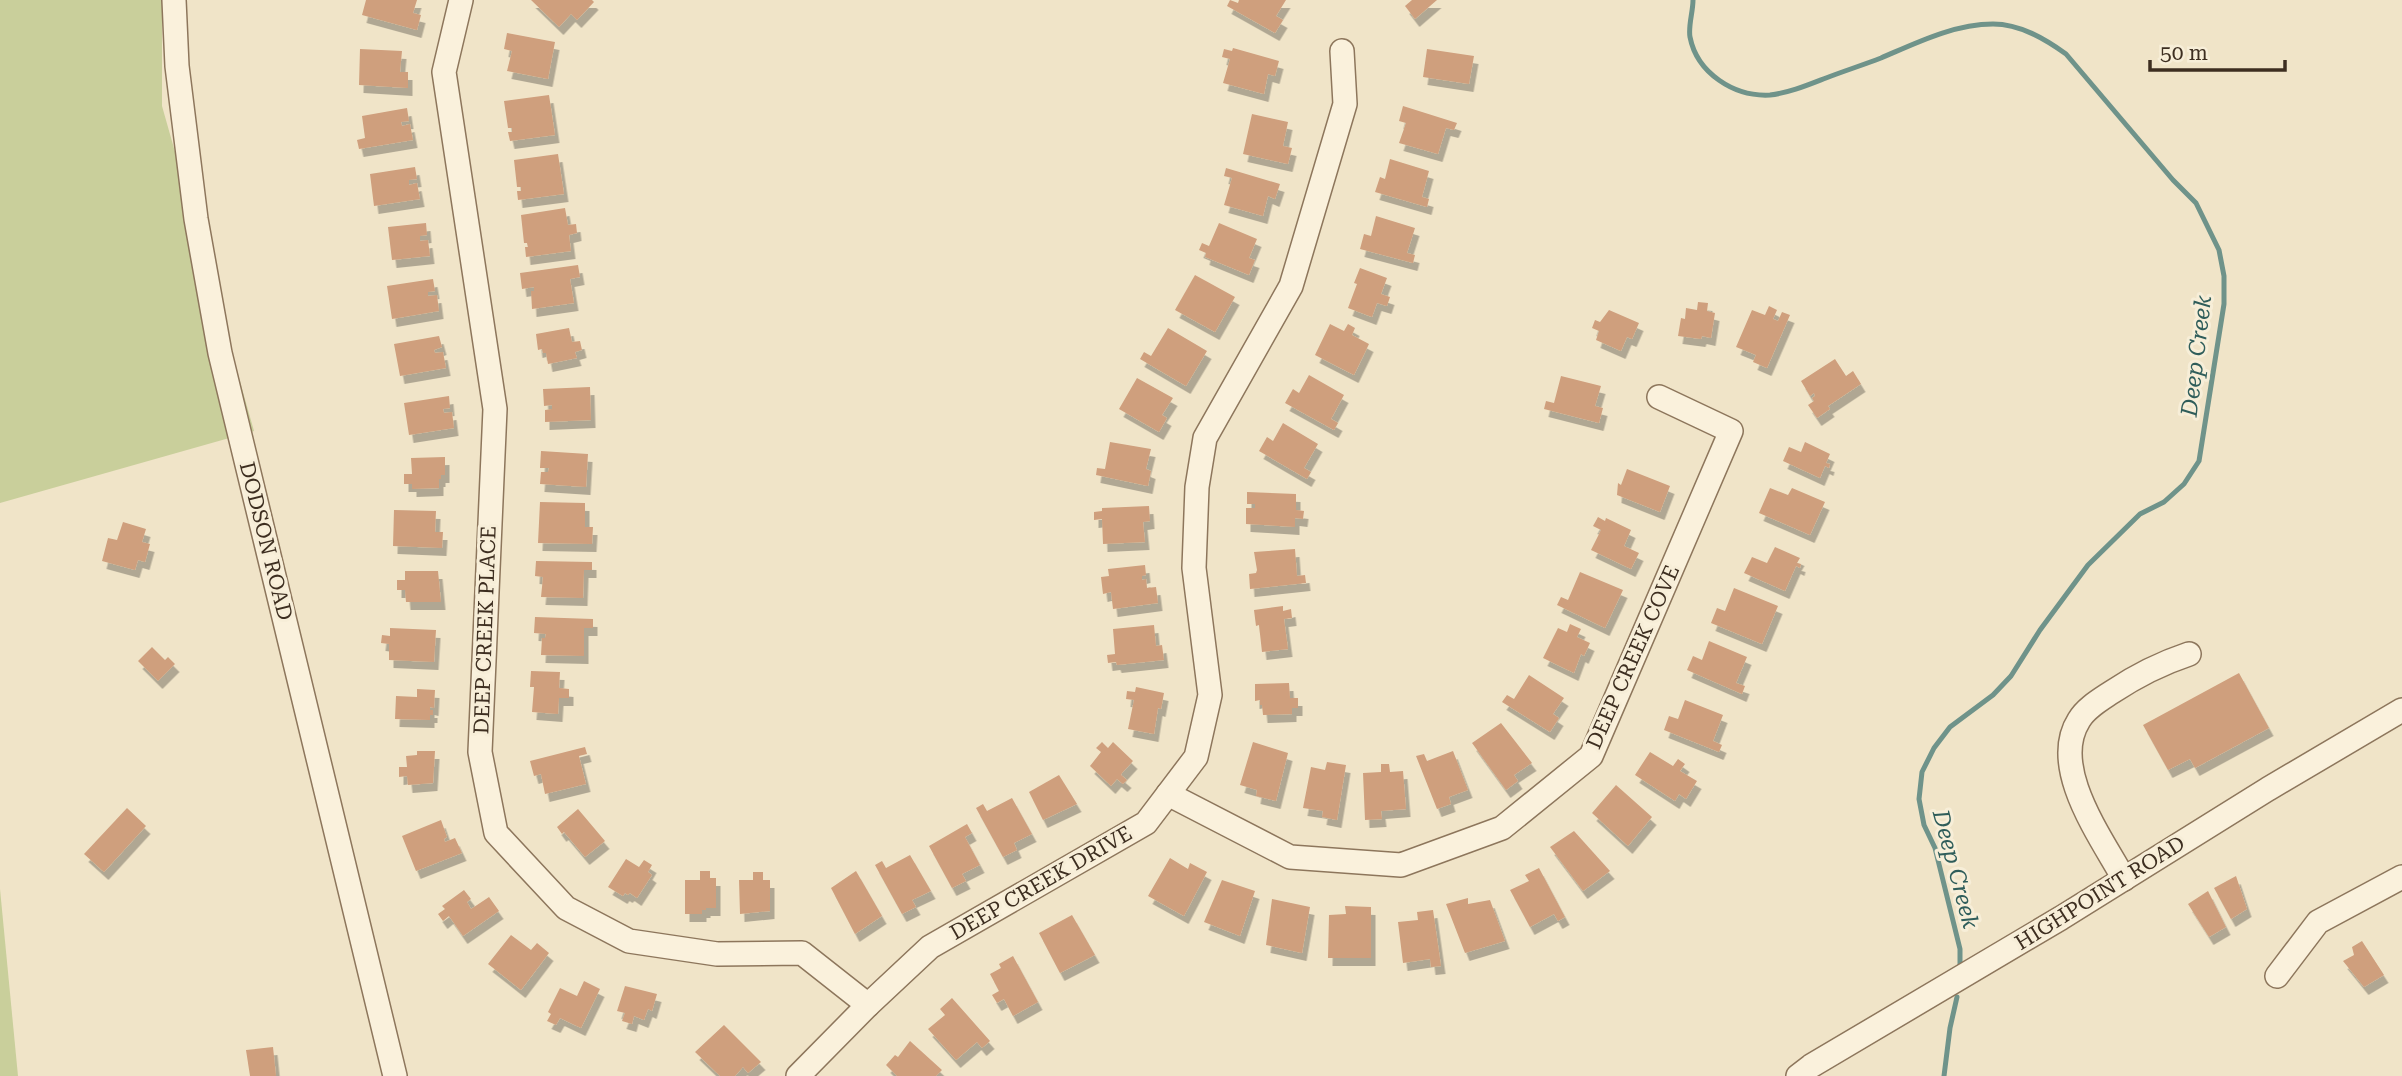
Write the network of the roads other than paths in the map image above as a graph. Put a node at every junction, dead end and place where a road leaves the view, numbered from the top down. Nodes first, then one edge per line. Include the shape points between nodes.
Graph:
1 (174, 0) edge
2 (461, 0) edge
3 (1342, 51) dead end
4 (1659, 397) dead end
5 (2189, 654) dead end
6 (2402, 710) edge
7 (1168, 794) junction
8 (2402, 877) edge
9 (2124, 879) junction
10 (2277, 976) dead end
11 (868, 1005) junction
12 (395, 1076) edge
13 (798, 1076) edge
14 (1798, 1076) edge

1 - 12 street, DODSON ROAD via 177,66 196,219 220,353
2 - 11 street, DEEP CREEK PLACE via 443,72 495,409 480,752 496,833 566,908 629,942 717,954 803,953
3 - 7 street, DEEP CREEK DRIVE via 1345,104 1291,286 1205,438 1197,487 1194,568 1210,695 1196,757
4 - 7 street, DEEP CREEK COVE via 1731,431 1591,756 1512,820 1502,828 1401,865 1290,857
5 - 9 street via 2125,684 2095,704 2080,718 2071,737 2068,758 2075,784
6 - 9 street, HIGHPOINT ROAD
7 - 11 street, DEEP CREEK DRIVE via 1146,823 930,947
8 - 10 street via 2318,922
9 - 14 street, HIGHPOINT ROAD
11 - 13 street, DEEP CREEK DRIVE

